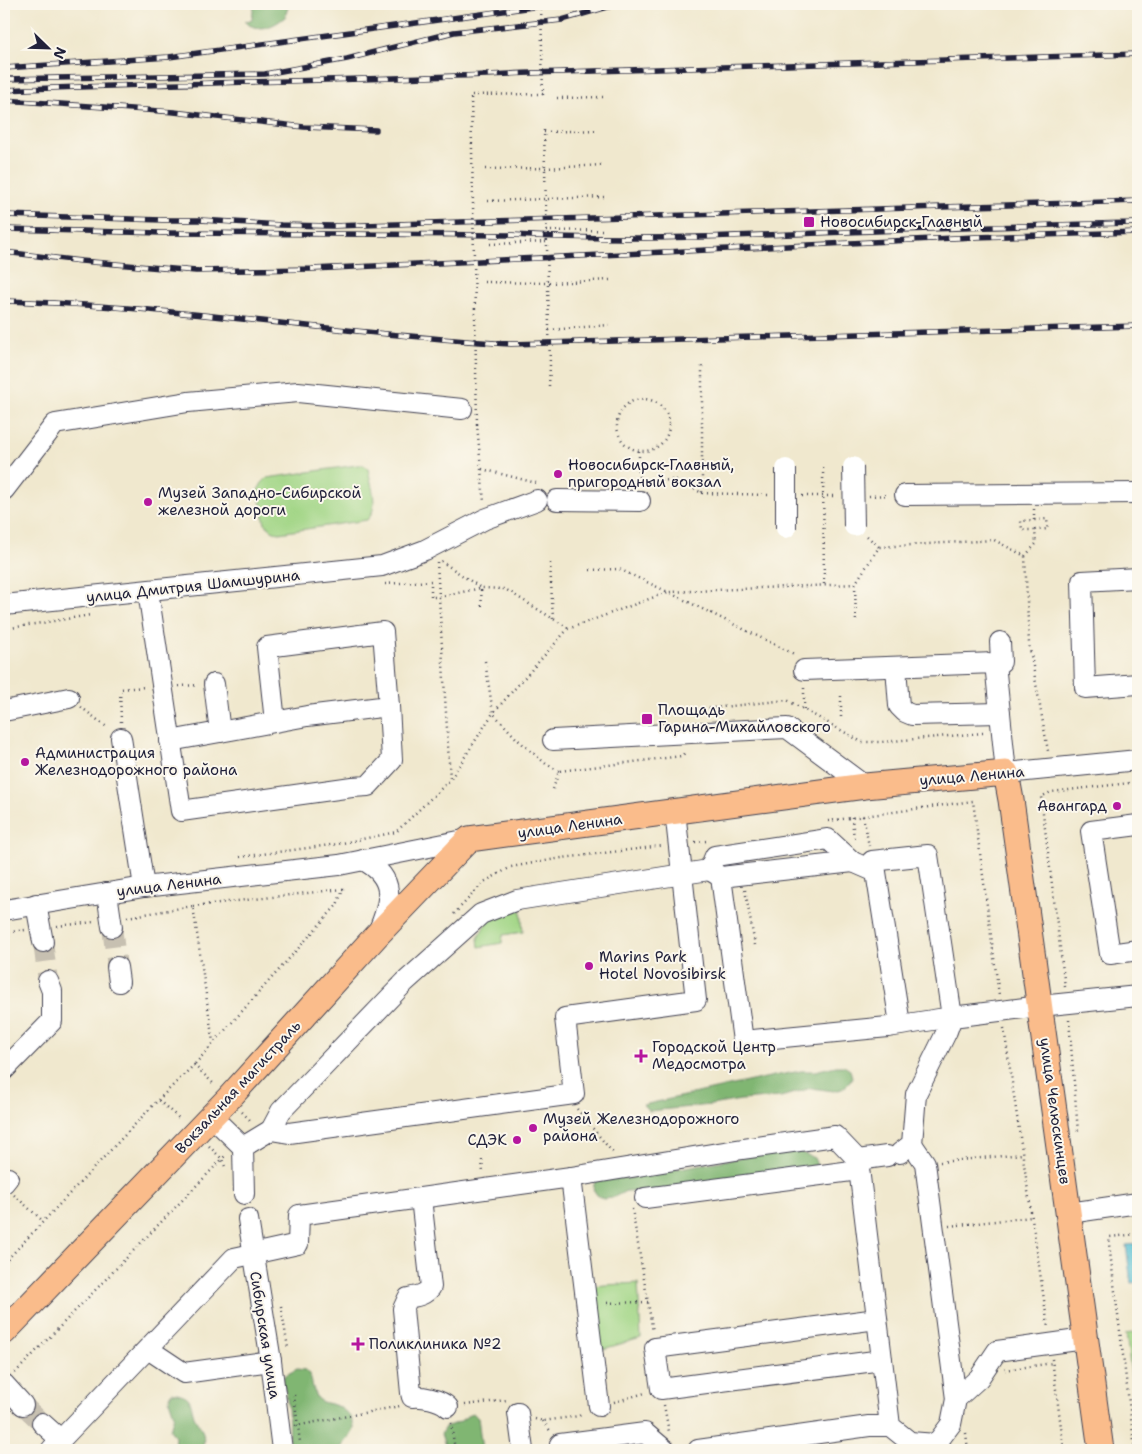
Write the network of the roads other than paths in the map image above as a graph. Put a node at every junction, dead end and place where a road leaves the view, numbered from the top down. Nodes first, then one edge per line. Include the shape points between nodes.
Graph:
1 (462, 409) dead end
2 (853, 467) dead end
3 (786, 469) dead end
4 (4, 490) edge
5 (536, 491) road end
6 (1138, 493) edge
7 (905, 495) dead end
8 (557, 500) dead end
9 (640, 500) dead end
10 (854, 526) dead end
11 (786, 528) dead end
12 (1138, 578) edge
13 (148, 591) junction
14 (4, 605) edge
15 (1000, 642) dead end
16 (995, 663) junction
17 (896, 667) junction
18 (804, 670) road end
19 (214, 684) dead end
20 (1138, 684) edge
21 (69, 698) road end
22 (390, 706) junction
23 (4, 711) edge
24 (1000, 713) junction
25 (275, 722) junction
26 (220, 732) junction
27 (121, 738) road end
28 (553, 740) dead end
29 (170, 741) junction
30 (1138, 760) edge
31 (1006, 773) junction
32 (864, 786) junction
33 (675, 811) junction
34 (1138, 825) edge
35 (468, 839) junction
36 (363, 860) junction
37 (862, 862) junction
38 (682, 874) junction
39 (715, 874) junction
40 (144, 887) junction
41 (107, 893) junction
42 (36, 904) junction
43 (4, 910) edge
44 (111, 923) tunnel mouth
45 (41, 935) tunnel mouth
46 (376, 936) junction
47 (1138, 950) edge
48 (48, 981) tunnel mouth
49 (1138, 998) edge
50 (1040, 1006) junction
51 (952, 1017) junction
52 (900, 1024) junction
53 (4, 1070) edge
54 (203, 1125) junction
55 (263, 1127) junction
56 (243, 1147) junction
57 (900, 1151) junction
58 (859, 1165) junction
59 (570, 1177) junction
60 (244, 1194) dead end
61 (421, 1198) junction
62 (638, 1202) road end
63 (1138, 1203) edge
64 (1069, 1213) junction
65 (248, 1219) dead end
66 (252, 1253) junction
67 (877, 1319) junction
68 (4, 1332) edge
69 (1085, 1339) junction
70 (148, 1349) junction
71 (882, 1360) junction
72 (271, 1361) junction
73 (4, 1384) edge
74 (956, 1399) junction
75 (23, 1404) tunnel mouth
76 (599, 1406) road end
77 (449, 1410) road end
78 (518, 1413) dead end
79 (42, 1423) tunnel mouth
80 (890, 1426) junction
81 (667, 1442) edge
82 (560, 1444) dead end
83 (56, 1445) edge
84 (939, 1447) edge
85 (282, 1450) edge
86 (523, 1450) edge
87 (698, 1450) edge
88 (1101, 1450) edge

1 - 4 street via 298,392 188,402 55,424
2 - 10 street, bridge
3 - 11 street, bridge
5 - 13 street, улица Дмитрия Шамшурина via 425,550 382,566
6 - 7 street
8 - 9 street
12 - 20 street via 1082,581 1085,688
13 - 14 street, улица Дмитрия Шамшурина
13 - 29 street
15 - 16 street via 1001,662
16 - 17 street
16 - 24 street
17 - 18 street
17 - 24 street via 899,706 905,712 912,715
19 - 26 street
21 - 23 street
22 - 25 street
22 - 25 street via 383,632 267,647
22 - 29 street via 392,760 368,786 181,811
24 - 31 street
25 - 26 street
26 - 29 street
27 - 40 street
28 - 32 street via 787,728
30 - 31 street, улица Ленина
31 - 32 main road, улица Ленина
31 - 50 main road, улица Челюскинцев
32 - 33 main road, улица Ленина
33 - 35 main road, улица Ленина
33 - 38 street
34 - 47 street via 1091,831 1110,954
35 - 36 street, улица Ленина
35 - 46 main road, Вокзальная магистраль
36 - 40 street, улица Ленина
36 - 46 street via 380,872 387,883 389,898
37 - 39 street via 828,839 715,856
37 - 51 street via 928,855
37 - 52 street via 876,872
38 - 39 street
38 - 55 street via 517,900 481,914 405,982
38 - 55 street via 696,1000 565,1018 574,1094 289,1134
39 - 52 street via 743,1041
40 - 41 street, улица Ленина
41 - 42 street, улица Ленина
41 - 44 street
42 - 43 street, улица Ленина
42 - 45 street
46 - 54 main road, Вокзальная магистраль
48 - 53 street via 52,991 52,1020
49 - 50 street
50 - 51 street
50 - 64 main road, улица Челюскинцев
51 - 52 street
51 - 57 street via 916,1094
54 - 56 street
54 - 68 main road, Вокзальная магистраль
55 - 56 street
56 - 60 street
57 - 58 street
57 - 74 street via 925,1163
58 - 59 street via 835,1136
58 - 62 street
58 - 67 street
59 - 61 street
59 - 76 street
61 - 66 street via 299,1215 298,1244
61 - 77 street via 431,1287 420,1296 408,1298 403,1309 411,1394 412,1398 444,1403
63 - 64 street
64 - 69 main road, улица Челюскинцев
65 - 66 street, Сибирская улица
66 - 70 street via 234,1258
66 - 72 street, Сибирская улица
67 - 71 street
67 - 71 street via 655,1348 661,1389
69 - 74 street via 997,1351 979,1378
69 - 88 main road, улица Челюскинцев
70 - 72 street via 184,1373
70 - 83 street
71 - 80 street
72 - 85 street, Сибирская улица
73 - 75 street
74 - 84 street via 951,1424
78 - 86 street
79 - 83 street
80 - 84 street via 910,1442
80 - 87 street via 869,1426
81 - 82 street via 645,1433

